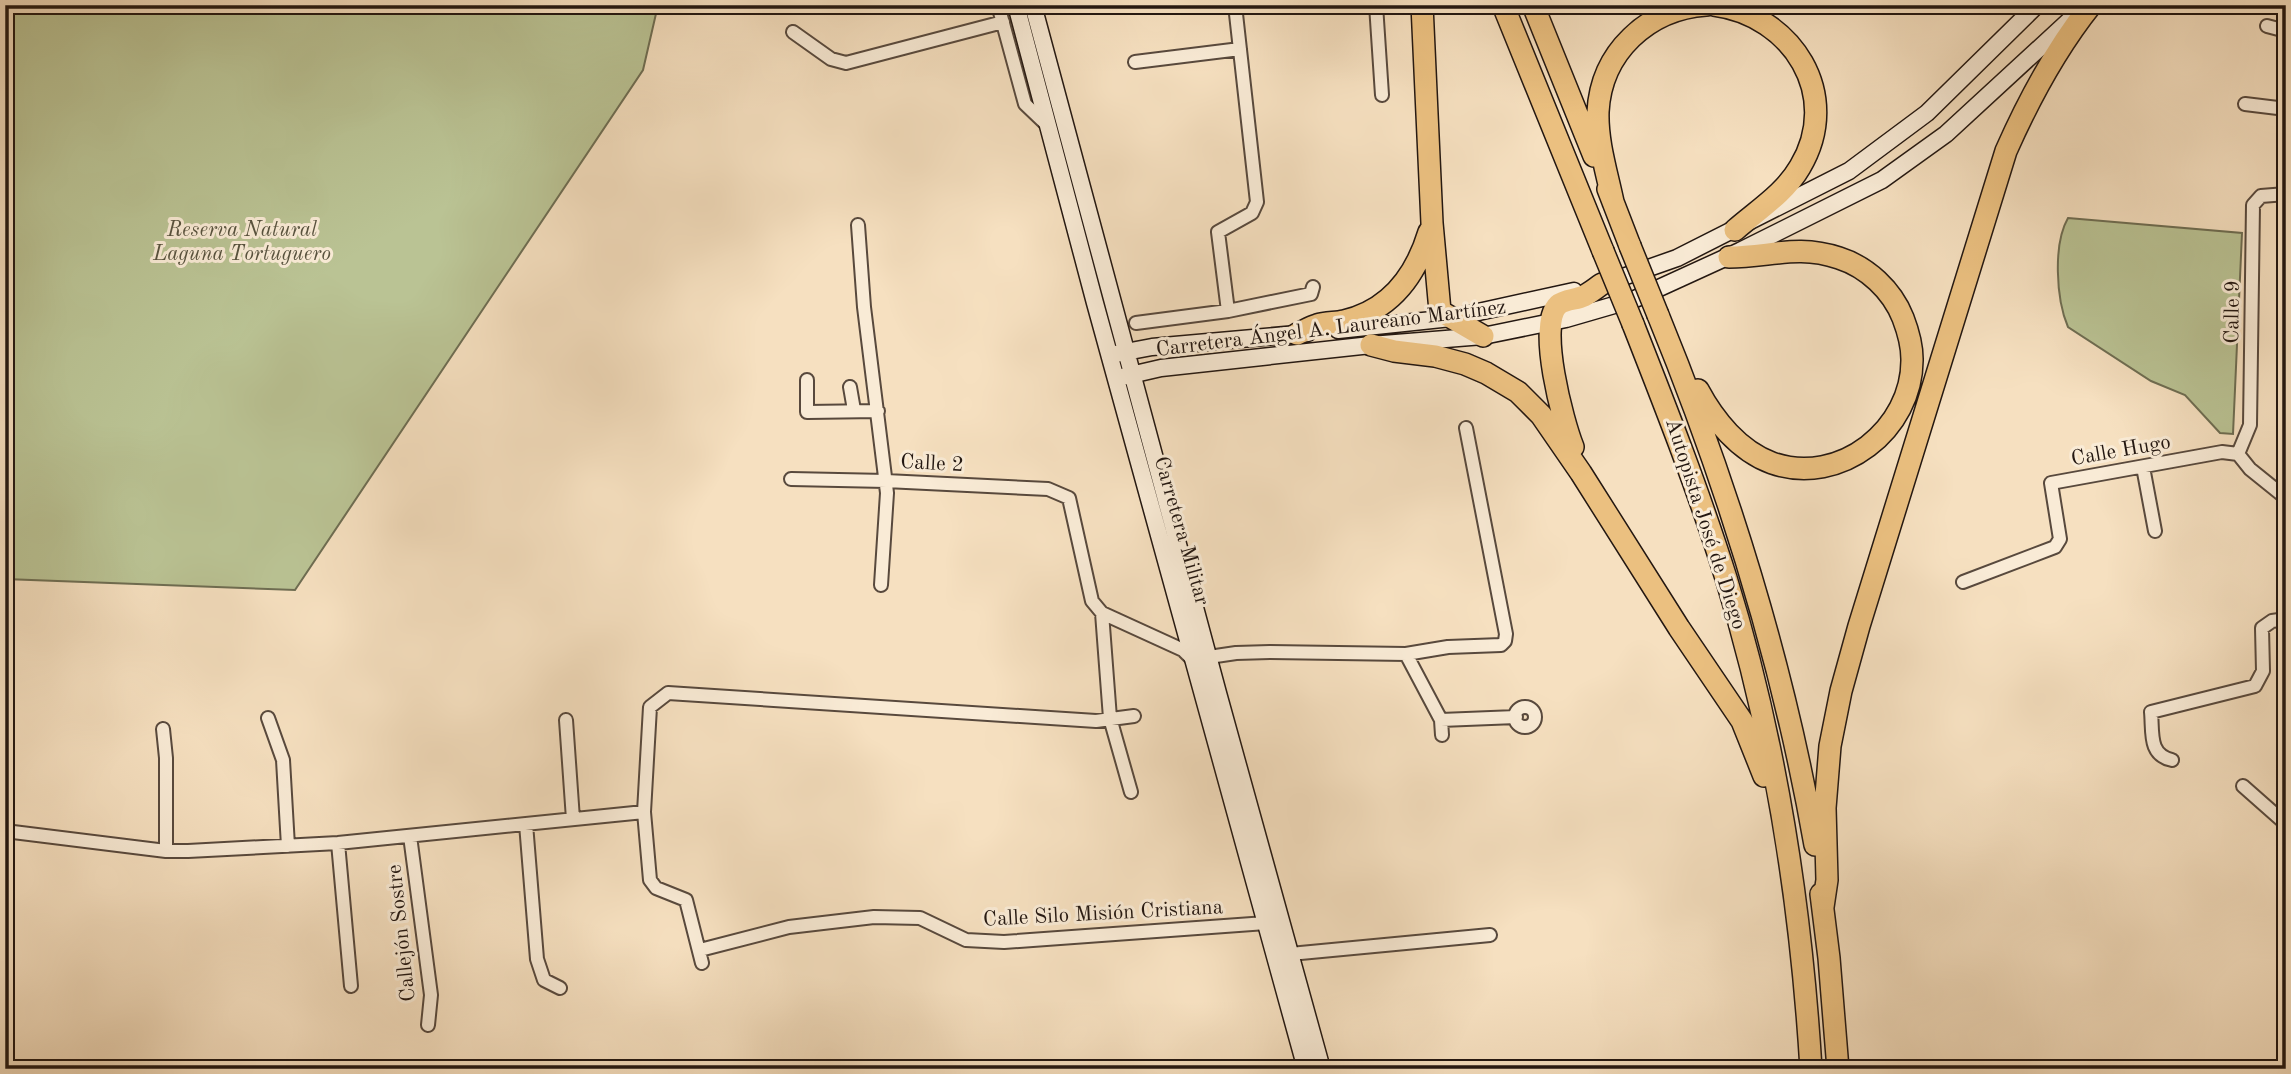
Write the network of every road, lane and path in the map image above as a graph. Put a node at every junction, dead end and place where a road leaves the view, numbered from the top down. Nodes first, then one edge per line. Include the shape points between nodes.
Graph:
1 (998, 5) edge
2 (1016, 5) edge
3 (1033, 5) edge
4 (1235, 5) edge
5 (1376, 5) edge
6 (1423, 5) edge
7 (1503, 5) edge
8 (1533, 5) edge
9 (1706, 5) edge
10 (1714, 5) edge
11 (2037, 5) edge
12 (2085, 5) edge
13 (2091, 5) edge
14 (1003, 22) junction
15 (2267, 26) dead end
16 (2286, 31) edge
17 (793, 32) dead end
18 (1240, 49) junction
19 (1135, 62) dead end
20 (1382, 95) dead end
21 (2245, 104) dead end
22 (2286, 109) edge
23 (1046, 125) junction
24 (2286, 194) edge
25 (1613, 202) junction
26 (1432, 223) junction
27 (858, 225) dead end
28 (1735, 230) junction
29 (1729, 257) junction
30 (1602, 284) junction
31 (1313, 287) dead end
32 (1228, 311) junction
33 (1451, 318) junction
34 (1551, 321) junction
35 (1136, 323) dead end
36 (1297, 334) junction
37 (1483, 336) junction
38 (1371, 345) junction
39 (1118, 354) junction
40 (1678, 363) junction
41 (1124, 376) junction
42 (807, 380) dead end
43 (850, 387) dead end
44 (854, 410) junction
45 (878, 411) junction
46 (1466, 428) dead end
47 (2238, 454) junction
48 (2143, 467) junction
49 (1581, 473) junction
50 (791, 479) dead end
51 (886, 481) junction
52 (2286, 498) edge
53 (2155, 531) dead end
54 (1962, 582) dead end
55 (881, 585) dead end
56 (1102, 613) junction
57 (2286, 619) edge
58 (1406, 654) junction
59 (1202, 660) junction
60 (1134, 716) dead end
61 (1110, 718) junction
62 (1516, 718) dead end
63 (268, 719) dead end
64 (566, 720) dead end
65 (1441, 720) junction
66 (163, 729) dead end
67 (1442, 735) dead end
68 (2172, 760) dead end
69 (2243, 786) dead end
70 (1131, 792) dead end
71 (644, 812) junction
72 (573, 819) junction
73 (526, 824) junction
74 (2286, 824) edge
75 (5, 831) edge
76 (410, 836) junction
77 (338, 843) junction
78 (288, 846) junction
79 (166, 851) junction
80 (1794, 892) junction
81 (1823, 907) junction
82 (1266, 923) junction
83 (1490, 935) dead end
84 (1290, 954) junction
85 (351, 986) dead end
86 (560, 988) dead end
87 (428, 1025) dead end
88 (1306, 1069) edge
89 (1322, 1069) edge
90 (1811, 1069) edge
91 (1838, 1069) edge

1 - 14 street
2 - 23 main road, Carretera Militar
3 - 39 main road, Carretera Militar
4 - 18 street
5 - 20 street
6 - 26 highway
7 - 80 highway, Autopista José de Diego, bridge via 1633,324 1726,578 1769,746
8 - 25 highway, Autopista José de Diego
9 - 25 highway via 1677,9 1649,22 1613,59 1598,113
10 - 28 highway via 1758,17 1784,37 1803,63 1815,109 1813,134 1794,177
11 - 28 main road, Carretera Ángel A. Laureano Martínez via 1916,122 1849,171
12 - 29 main road, Carretera Ángel A. Laureano Martínez via 1946,134 1893,173
13 - 81 highway via 2038,83 2006,151 1859,626 1830,746
14 - 17 street via 846,63 831,60
14 - 23 street via 1025,104
15 - 16 street
18 - 19 street
18 - 32 street via 1257,202 1252,213 1218,232
21 - 22 street
23 - 39 main road, Carretera Militar
24 - 47 street, Calle 9 via 2261,196 2253,205 2250,425
25 - 40 highway, Autopista José de Diego, bridge
26 - 33 highway via 1440,311
26 - 36 highway via 1420,260 1386,302 1343,322 1319,324
27 - 45 street
28 - 30 main road, Carretera Ángel A. Laureano Martínez via 1677,258
29 - 34 main road, Carretera Ángel A. Laureano Martínez via 1635,299
29 - 40 highway via 1805,250 1842,259 1870,275 1893,298 1909,333 1913,358 1905,400 1892,424 1862,451 1824,466 1785,466 1759,457 1731,435
30 - 33 main road, Carretera Ángel A. Laureano Martínez
30 - 34 highway via 1584,296 1562,302
31 - 32 street via 1311,294
32 - 35 street
33 - 36 main road, Carretera Ángel A. Laureano Martínez
33 - 37 highway
34 - 37 main road, Carretera Ángel A. Laureano Martínez
34 - 49 highway via 1556,388
36 - 39 main road, Carretera Ángel A. Laureano Martínez
37 - 38 main road, Carretera Ángel A. Laureano Martínez
38 - 41 main road, Carretera Ángel A. Laureano Martínez
38 - 49 highway via 1448,359 1486,373 1518,392 1541,415
39 - 41 main road, Carretera Militar
40 - 81 highway, Autopista José de Diego via 1728,502 1778,670 1804,788
41 - 59 main road, Carretera Militar
42 - 44 street via 807,412
43 - 44 street
44 - 45 street
45 - 51 street
46 - 58 street via 1505,641
47 - 48 street, Calle Hugo via 2222,452
47 - 52 street
48 - 53 street
48 - 54 street, Calle Hugo via 2051,483 2060,539 2055,547
49 - 80 highway via 1742,721 1767,786 1781,859
50 - 51 street, Calle 2
51 - 55 street
51 - 56 street, Calle 2 via 1048,489 1069,498 1092,601
56 - 59 street
56 - 61 street
57 - 68 street via 2262,628 2263,671 2255,686 2151,712 2154,749 2161,758
58 - 59 street via 1236,653
58 - 65 street
59 - 82 main road, Carretera Militar
59 - 84 main road, Carretera Militar
60 - 61 street
61 - 70 street
61 - 71 street via 1096,721 668,693 650,707
62 - 65 street
63 - 78 street via 283,760
64 - 72 street
65 - 67 street
66 - 79 street
69 - 74 street
71 - 72 street
71 - 82 street, Calle Silo Misión Cristiana via 650,880 656,888 686,900 701,957 789,927 874,917 920,918 966,940 1004,942
72 - 73 street
73 - 76 street
73 - 86 street via 537,959 544,979
75 - 79 street
76 - 77 street
76 - 87 street, Callejón Sostre via 431,995
77 - 78 street
77 - 85 street
78 - 79 street
80 - 90 highway, Autopista José de Diego
81 - 91 highway, Autopista José de Diego
82 - 88 main road, Carretera Militar
83 - 84 street
84 - 89 main road, Carretera Militar

